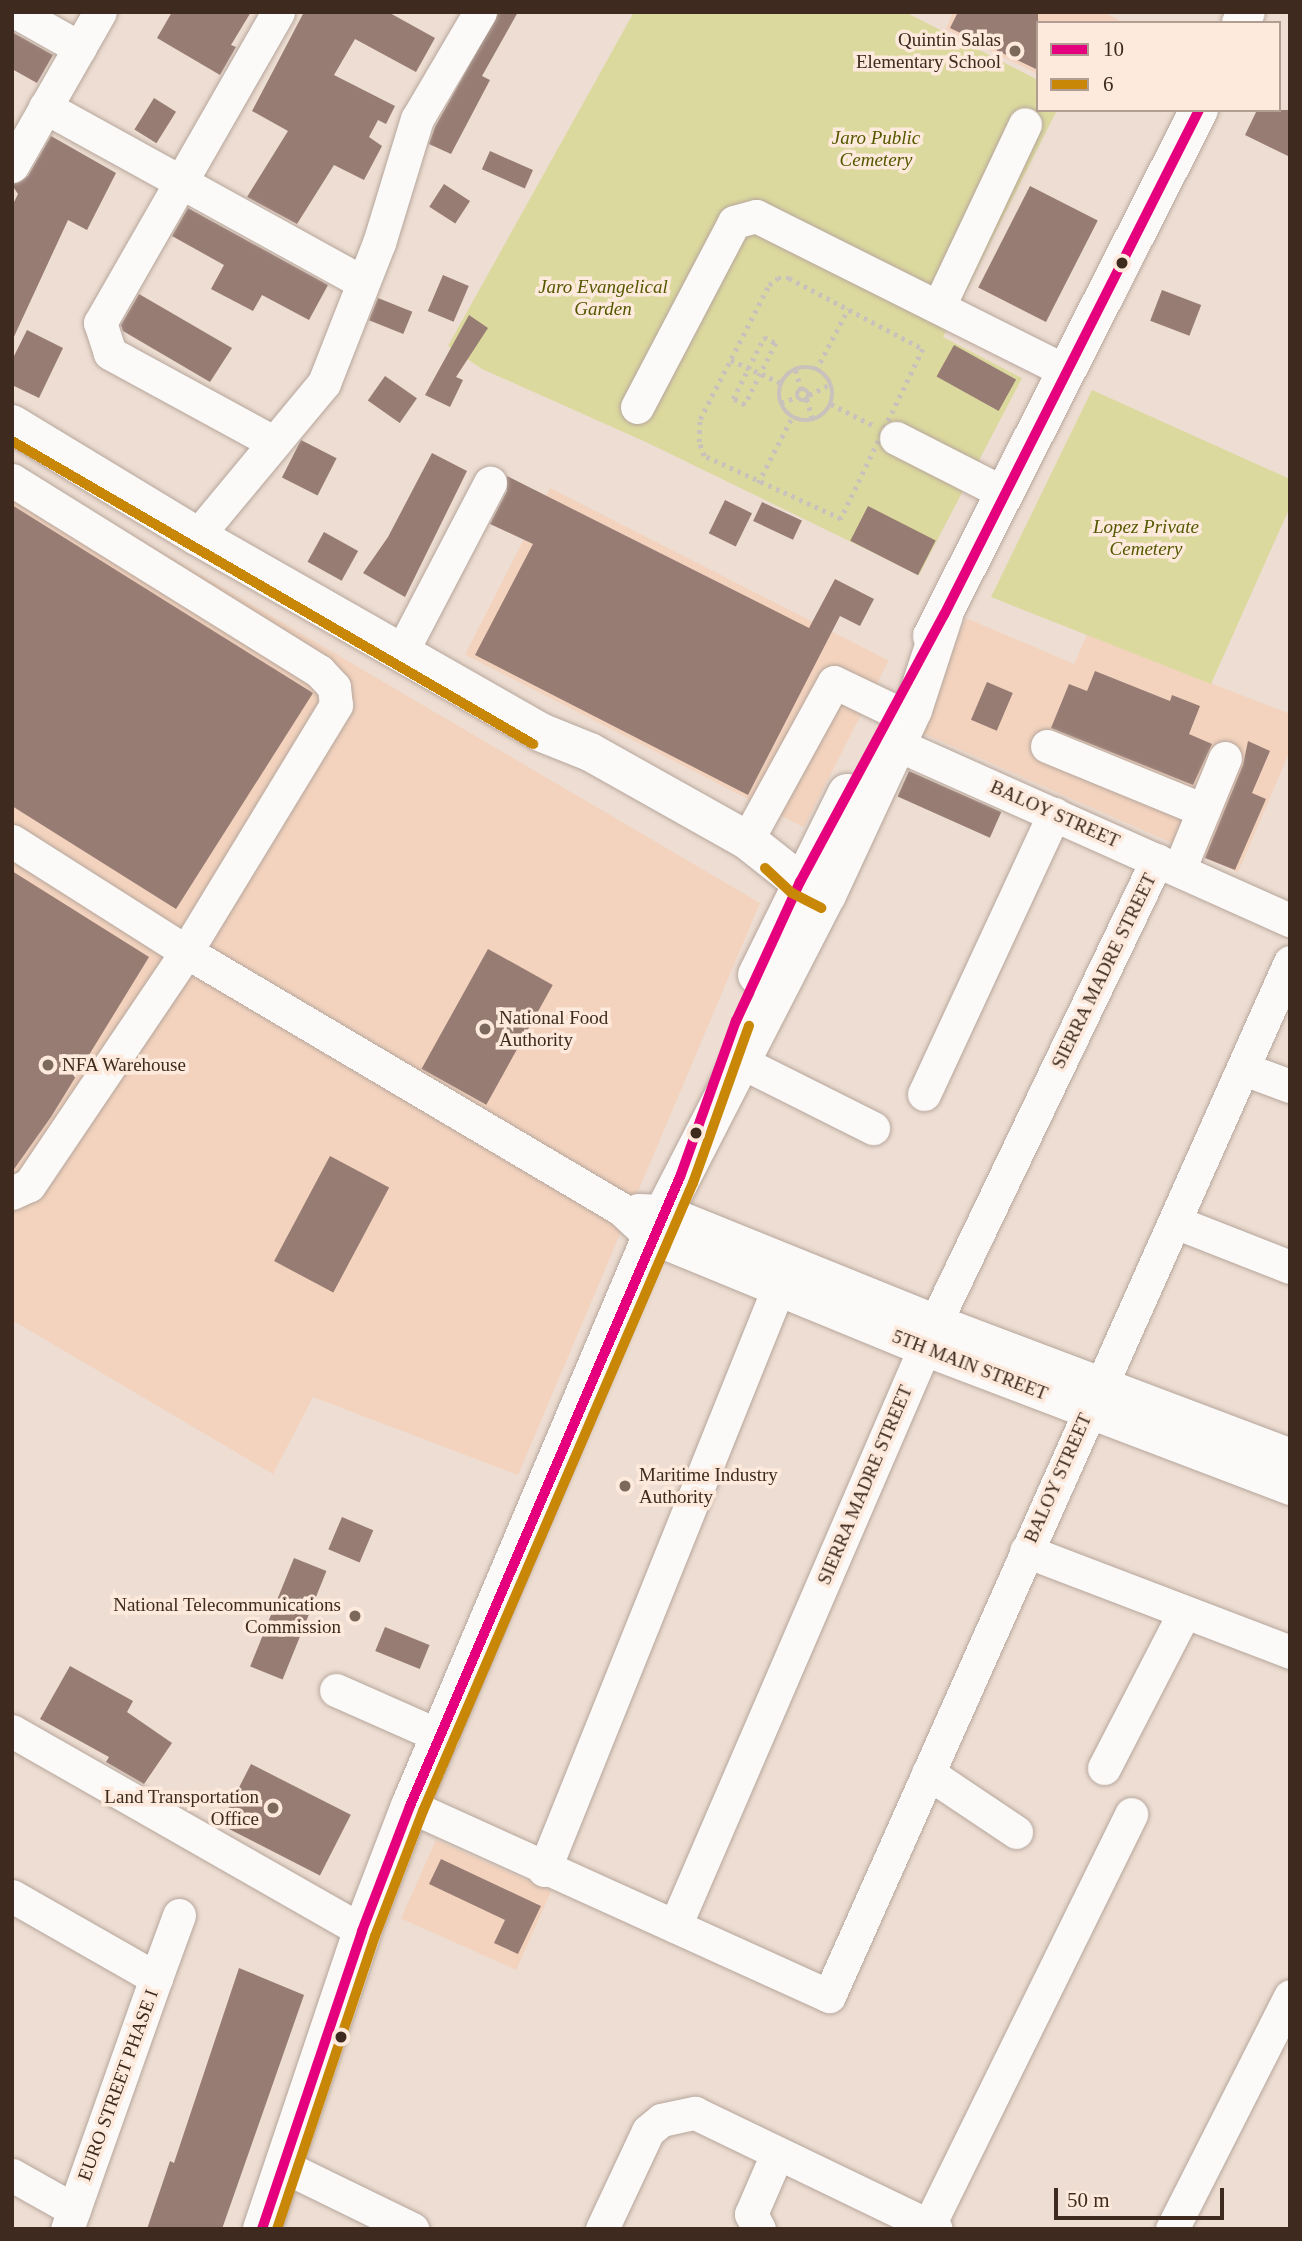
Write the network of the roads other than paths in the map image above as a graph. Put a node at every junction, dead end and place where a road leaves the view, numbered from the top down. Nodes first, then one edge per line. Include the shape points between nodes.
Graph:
1 (16, 12) edge
2 (100, 12) edge
3 (278, 12) edge
4 (480, 12) edge
5 (80, 48) junction
6 (45, 107) junction
7 (1198, 112) edge
8 (1025, 124) dead end
9 (17, 146) edge
10 (180, 181) junction
11 (362, 282) junction
12 (939, 306) junction
13 (1067, 372) junction
14 (637, 407) dead end
15 (12, 424) edge
16 (889, 434) road end
17 (272, 442) junction
18 (12, 480) edge
19 (490, 483) dead end
20 (1006, 494) junction
21 (197, 536) junction
22 (402, 651) junction
23 (893, 726) junction
24 (540, 732) junction
25 (1047, 746) dead end
26 (1225, 758) dead end
27 (1203, 810) junction
28 (1054, 814) junction
29 (747, 840) junction
30 (12, 841) edge
31 (1168, 865) junction
32 (814, 888) junction
33 (1290, 920) edge
34 (185, 951) junction
35 (1290, 962) edge
36 (739, 1061) junction
37 (1244, 1069) junction
38 (1290, 1086) edge
39 (924, 1094) dead end
40 (873, 1128) dead end
41 (12, 1193) edge
42 (665, 1208) junction
43 (1175, 1222) junction
44 (1290, 1267) edge
45 (783, 1275) junction
46 (930, 1335) junction
47 (1094, 1396) junction
48 (1290, 1455) edge
49 (1290, 1488) edge
50 (1026, 1550) junction
51 (1184, 1612) junction
52 (1290, 1652) edge
53 (336, 1690) dead end
54 (12, 1731) edge
55 (442, 1737) junction
56 (1104, 1768) dead end
57 (928, 1773) junction
58 (410, 1806) junction
59 (1131, 1814) dead end
60 (1016, 1832) dead end
61 (544, 1870) junction
62 (12, 1896) edge
63 (179, 1915) dead end
64 (674, 1926) junction
65 (362, 1931) junction
66 (156, 1978) junction
67 (1290, 1996) edge
68 (777, 2154) junction
69 (283, 2166) junction
70 (12, 2175) edge
71 (70, 2219) edge
72 (933, 2227) edge
73 (407, 2228) edge
74 (262, 2229) edge
75 (602, 2229) edge
76 (759, 2229) edge
77 (1172, 2229) edge

1 - 5 street
2 - 5 street
3 - 10 street
4 - 11 street via 417,119
5 - 6 street
6 - 9 street
6 - 10 street
7 - 13 main road
8 - 12 street
10 - 11 street
10 - 17 street via 100,323 102,339 110,353
11 - 17 street via 324,383
12 - 13 street
12 - 14 street via 756,216 744,217 734,222
13 - 20 main road
15 - 21 main road
16 - 20 street
17 - 21 street
18 - 34 street via 319,671 334,687 336,705
19 - 22 street
20 - 23 main road via 944,615 913,710
21 - 22 main road
22 - 24 main road
23 - 28 street, BALOY STREET
23 - 29 street, BALOY STREET via 834,682
23 - 32 main road
24 - 29 main road via 590,752
24 - 32 main road via 574,767 763,879
25 - 27 street
26 - 27 street, SIERRA MADRE STREET
27 - 31 street, SIERRA MADRE STREET
28 - 31 street, BALOY STREET
28 - 39 street
29 - 32 main road
30 - 34 street
31 - 33 street, BALOY STREET
31 - 46 street, SIERRA MADRE STREET
32 - 36 main road
32 - 42 main road via 736,1021
34 - 41 street via 29,1185
34 - 42 street, 5TH MAIN STREET via 621,1209
35 - 37 street, BALOY STREET
36 - 40 street
36 - 42 main road
37 - 38 street
37 - 43 street, BALOY STREET
42 - 45 street, 5TH MAIN STREET
42 - 55 main road
43 - 44 street
43 - 47 street, BALOY STREET
45 - 46 street, 5TH MAIN STREET
45 - 61 street
46 - 47 street, 5TH MAIN STREET
46 - 64 street, SIERRA MADRE STREET
47 - 48 street, 5TH MAIN STREET
47 - 49 street, 5TH MAIN STREET
47 - 50 street, BALOY STREET
50 - 51 street
50 - 57 street, BALOY STREET
51 - 52 street
51 - 56 street
53 - 55 street
54 - 65 street
55 - 58 main road
57 - 60 street
57 - 64 street, BALOY STREET via 829,1996
58 - 61 street
58 - 65 main road
59 - 72 street
61 - 64 street
62 - 66 street, EURO STREET PHASE I
63 - 66 street
65 - 69 main road
66 - 71 street, EURO STREET PHASE I
67 - 77 street
68 - 72 street
68 - 75 street via 695,2113 661,2120 648,2131
68 - 76 street via 751,2214
69 - 73 street
69 - 74 main road
70 - 71 street

